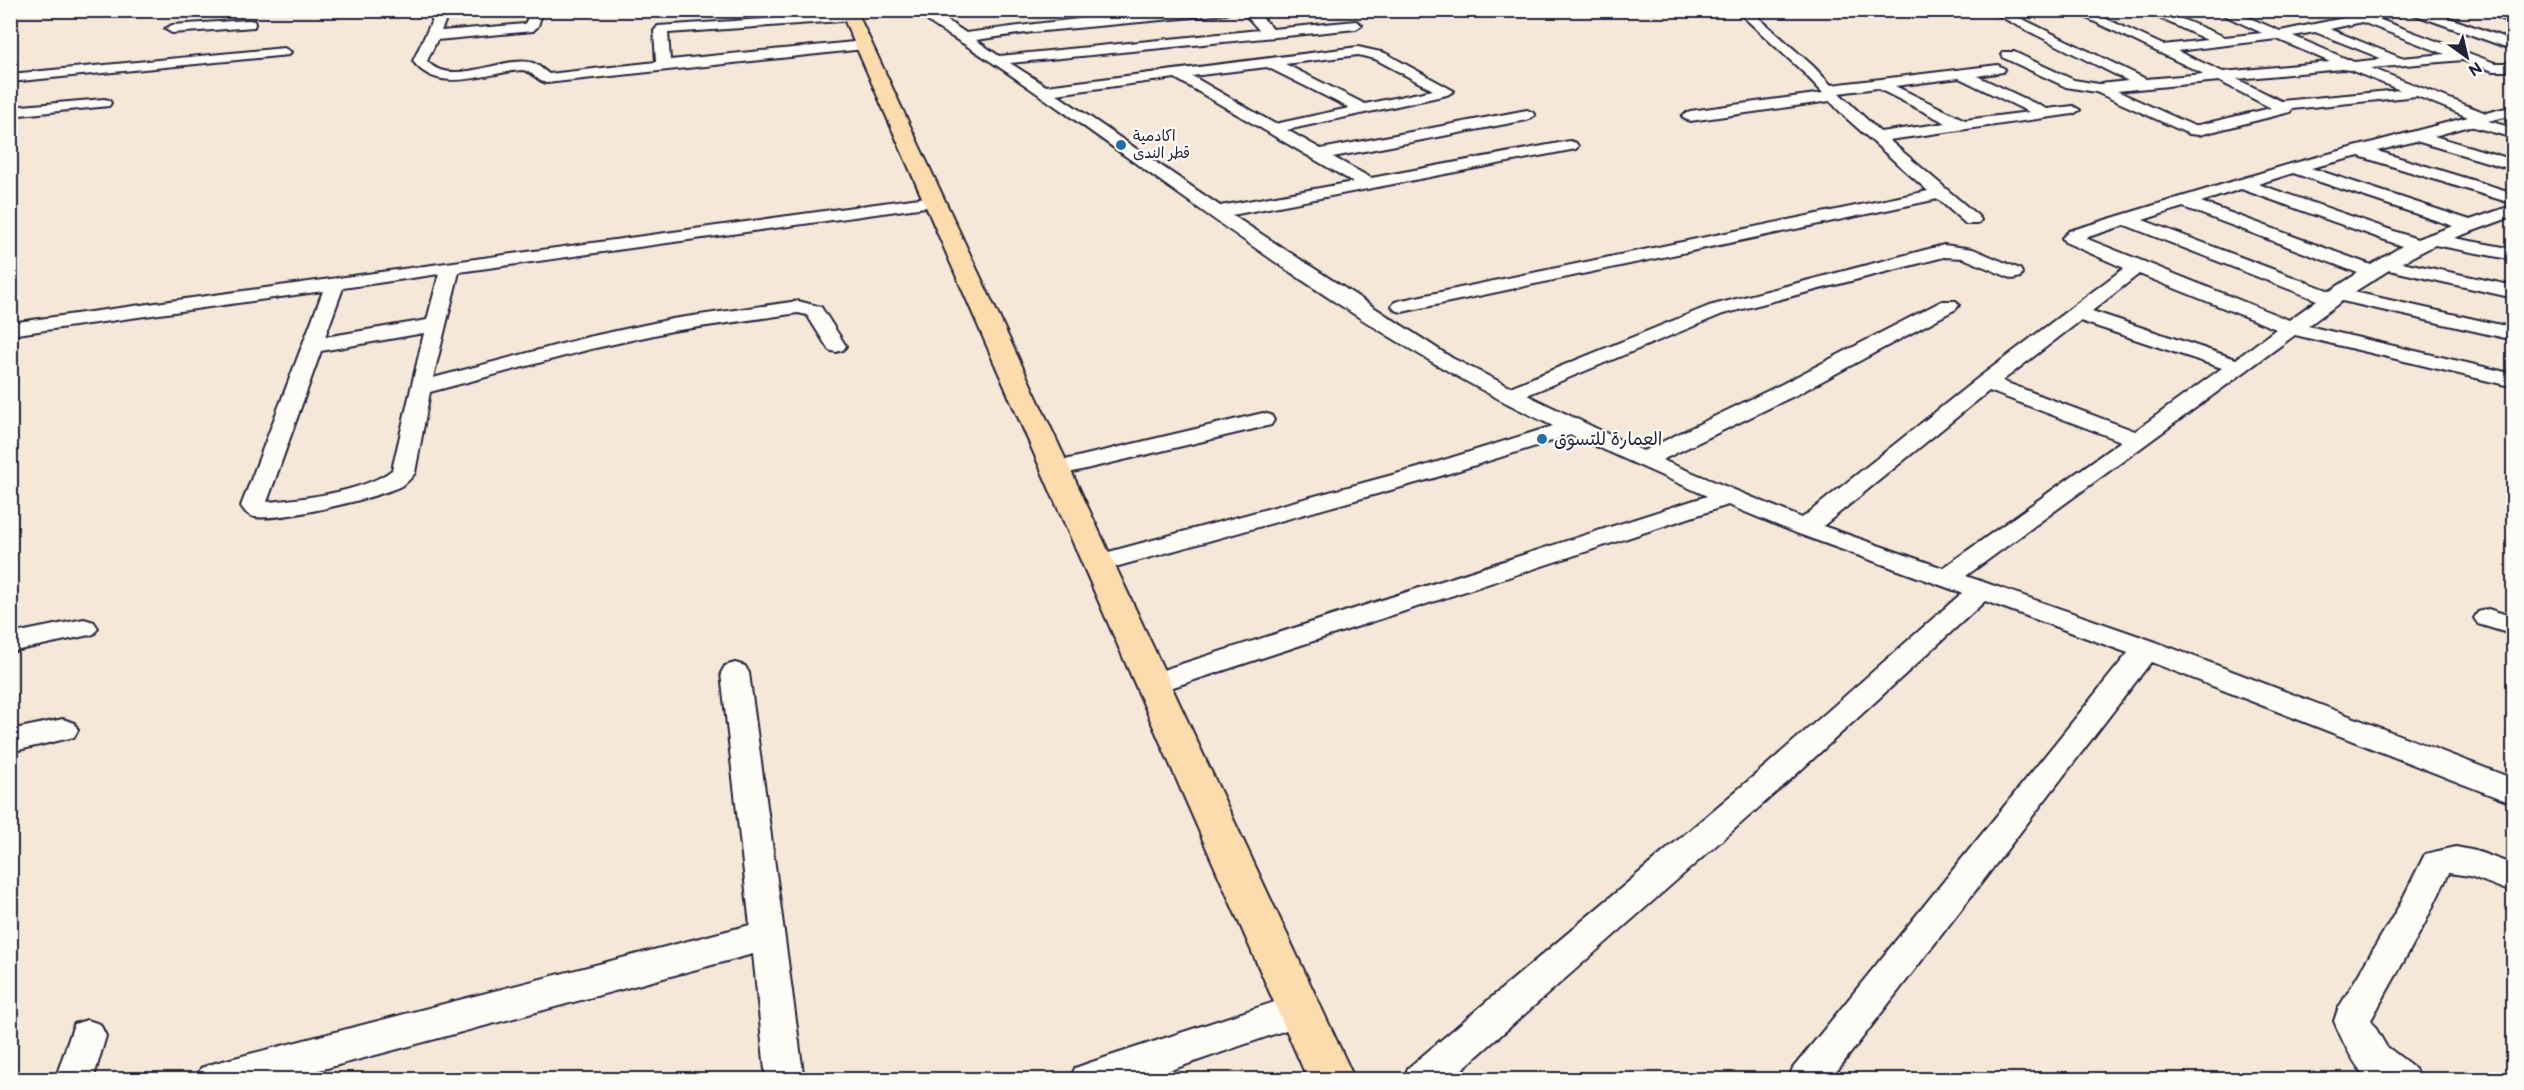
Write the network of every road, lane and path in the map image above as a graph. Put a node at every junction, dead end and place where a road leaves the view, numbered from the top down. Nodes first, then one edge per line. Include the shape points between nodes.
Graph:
1 (444, 10) edge
2 (537, 10) edge
3 (922, 10) edge
4 (1227, 10) edge
5 (1247, 10) edge
6 (1742, 10) edge
7 (1993, 10) edge
8 (2076, 10) edge
9 (2148, 10) edge
10 (2219, 10) edge
11 (2405, 10) edge
12 (2414, 10) edge
13 (2487, 10) edge
14 (850, 14) edge
15 (2365, 18) junction
16 (2514, 20) edge
17 (1356, 25) dead end
18 (2317, 28) junction
19 (172, 29) dead end
20 (1269, 33) junction
21 (2279, 35) junction
22 (432, 36) junction
23 (961, 38) junction
24 (752, 39) junction
25 (2223, 42) junction
26 (864, 45) junction
27 (2514, 46) edge
28 (2161, 49) junction
29 (284, 51) dead end
30 (1204, 54) junction
31 (2009, 55) dead end
32 (2466, 56) junction
33 (218, 58) junction
34 (996, 60) junction
35 (1269, 62) junction
36 (2401, 62) junction
37 (663, 65) junction
38 (2352, 66) junction
39 (2514, 67) edge
40 (1998, 69) dead end
41 (1176, 73) junction
42 (1961, 74) junction
43 (2222, 76) junction
44 (10, 78) edge
45 (2142, 82) junction
46 (1880, 84) junction
47 (2099, 88) junction
48 (1043, 91) junction
49 (1832, 93) junction
50 (2418, 93) junction
51 (104, 103) dead end
52 (2282, 105) junction
53 (1363, 109) junction
54 (2073, 110) dead end
55 (2514, 110) edge
56 (10, 112) edge
57 (1527, 114) dead end
58 (2046, 114) junction
59 (1690, 116) dead end
60 (2476, 119) junction
61 (1963, 125) junction
62 (1272, 129) junction
63 (2514, 134) edge
64 (2413, 135) junction
65 (1876, 137) junction
66 (1570, 146) dead end
67 (2358, 150) junction
68 (1317, 155) junction
69 (2514, 165) edge
70 (2293, 168) junction
71 (1369, 184) junction
72 (2241, 184) junction
73 (1941, 193) junction
74 (2514, 199) edge
75 (934, 201) junction
76 (2185, 202) junction
77 (2514, 210) edge
78 (1218, 212) junction
79 (2491, 217) junction
80 (2125, 219) junction
81 (1972, 220) dead end
82 (2514, 222) edge
83 (2468, 225) junction
84 (2425, 242) junction
85 (2514, 255) edge
86 (2137, 267) junction
87 (450, 268) junction
88 (2380, 268) junction
89 (2013, 273) dead end
90 (335, 283) junction
91 (2514, 292) edge
92 (2335, 297) junction
93 (1949, 305) dead end
94 (1402, 306) dead end
95 (2077, 313) junction
96 (436, 325) junction
97 (2291, 328) junction
98 (10, 329) edge
99 (2514, 334) edge
100 (311, 346) junction
101 (836, 346) dead end
102 (2237, 366) junction
103 (2514, 381) edge
104 (1986, 383) junction
105 (420, 388) junction
106 (1509, 395) junction
107 (1263, 420) dead end
108 (1573, 427) junction
109 (2139, 440) junction
110 (1643, 460) junction
111 (1056, 469) junction
112 (1727, 497) junction
113 (1805, 528) junction
114 (1099, 563) junction
115 (1945, 579) junction
116 (1981, 591) junction
117 (84, 628) dead end
118 (10, 642) edge
119 (2146, 649) junction
120 (735, 673) dead end
121 (1154, 683) junction
122 (63, 730) dead end
123 (10, 741) edge
124 (2514, 792) edge
125 (2514, 880) edge
126 (770, 935) junction
127 (1299, 1010) junction
128 (87, 1036) dead end
129 (74, 1080) edge
130 (215, 1080) edge
131 (785, 1080) edge
132 (1089, 1080) edge
133 (1332, 1080) edge
134 (1422, 1080) edge
135 (1807, 1080) edge
136 (2401, 1080) edge

1 - 22 street
2 - 22 street via 528,28
3 - 23 street
4 - 23 street
5 - 20 street
6 - 49 street
7 - 45 street
8 - 28 street
9 - 25 street
10 - 21 street
11 - 15 street
12 - 27 street
13 - 16 street
14 - 24 street
14 - 26 main road
15 - 18 street
15 - 32 street
17 - 20 street
18 - 21 street
18 - 36 street
19 - 33 street via 252,20
20 - 30 street
21 - 25 street
21 - 38 street
22 - 37 street via 420,61 426,71 436,75 528,50 546,79
23 - 34 street
24 - 26 street
24 - 37 street
24 - 37 street via 663,29
25 - 28 street
26 - 75 main road
28 - 43 street
29 - 33 street
30 - 34 street
30 - 35 street
30 - 41 street
31 - 47 street via 2070,84
32 - 36 street
32 - 39 street via 2496,68
33 - 44 street
34 - 48 street
35 - 53 street
35 - 53 street via 1366,52 1447,91
36 - 38 street
38 - 43 street
38 - 50 street
40 - 42 street
41 - 48 street
41 - 62 street
42 - 46 street
42 - 58 street
43 - 45 street
43 - 52 street
45 - 47 street
46 - 49 street
46 - 61 street
47 - 52 street via 2181,127 2199,130 2281,111 2285,109
48 - 78 street
49 - 59 street
49 - 65 street
50 - 52 street
50 - 60 street
51 - 56 street
53 - 62 street
54 - 58 street
55 - 60 street
57 - 68 street
58 - 61 street
60 - 63 street
60 - 64 street
61 - 65 street
62 - 68 street
64 - 67 street
64 - 69 street
65 - 73 street
66 - 71 street
67 - 70 street
67 - 74 street
68 - 71 street
70 - 72 street
70 - 83 street
71 - 78 street
72 - 76 street
72 - 84 street
73 - 81 street
73 - 94 street
75 - 87 street
75 - 111 main road
76 - 80 street
76 - 88 street
77 - 79 street
78 - 106 street via 1402,335
79 - 82 street
79 - 83 street
80 - 86 street via 2071,238
80 - 92 street
83 - 84 street
84 - 85 street
84 - 88 street
86 - 95 street
86 - 97 street
87 - 90 street
87 - 96 street
88 - 91 street
88 - 92 street
89 - 106 street via 1966,253 1944,251 1716,310
90 - 98 street
90 - 100 street
92 - 97 street
92 - 99 street
93 - 110 street via 1790,389
95 - 102 street
95 - 104 street
96 - 100 street
96 - 105 street
97 - 102 street
97 - 103 street
100 - 105 street via 253,506 257,510 377,489 399,479
101 - 105 street via 814,311 798,307 672,325 588,343
102 - 109 street
104 - 109 street
104 - 113 street
106 - 108 street
107 - 111 street
108 - 110 street
108 - 114 street via 1426,473
109 - 115 street
110 - 112 street
111 - 114 main road
112 - 113 street
112 - 121 street
113 - 115 street
114 - 121 main road
115 - 116 street
116 - 119 street
116 - 134 street via 1779,772
117 - 118 street
119 - 124 street
119 - 135 street
120 - 126 street
121 - 127 main road
122 - 123 street
125 - 136 street via 2459,859 2437,863 2352,1021 2373,1058
126 - 130 street
126 - 131 street
127 - 132 street
127 - 133 main road
128 - 129 street

